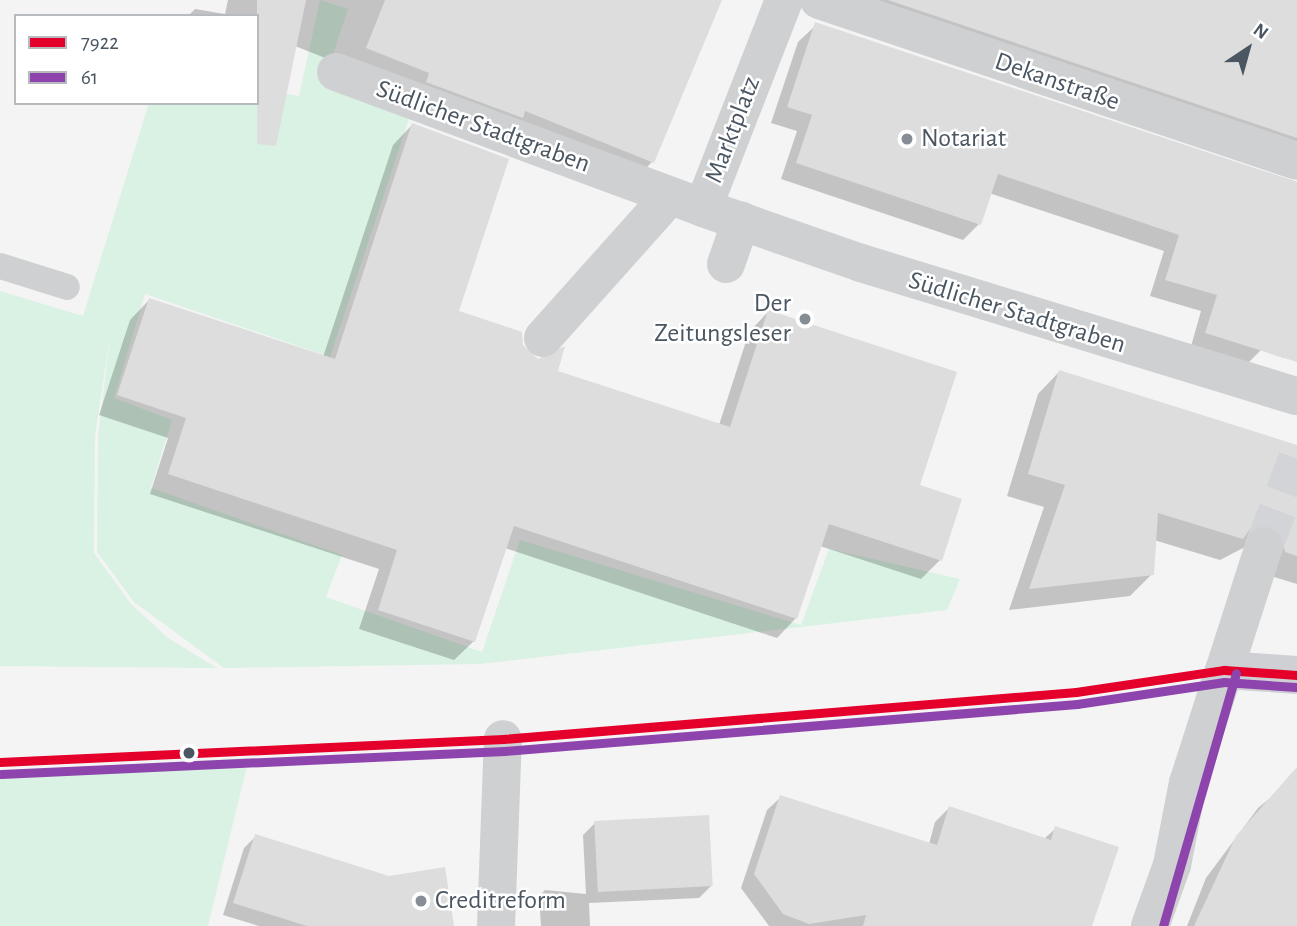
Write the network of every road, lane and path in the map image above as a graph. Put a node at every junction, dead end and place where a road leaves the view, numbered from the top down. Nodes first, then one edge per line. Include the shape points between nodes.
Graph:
1 (784, 0) edge
2 (819, 0) edge
3 (336, 72) dead end
4 (1297, 160) edge
5 (686, 202) junction
6 (741, 221) junction
7 (726, 264) dead end
8 (0, 266) edge
9 (67, 287) dead end
10 (543, 338) dead end
11 (1297, 396) edge
12 (1264, 546) tunnel mouth
13 (1224, 670) junction
14 (1297, 675) edge
15 (503, 739) dead end
16 (496, 926) edge
17 (1150, 926) edge

1 - 5 street, Marktplatz
2 - 4 street, Dekanstraße
3 - 5 street, Südlicher Stadtgraben
5 - 6 street, Südlicher Stadtgraben
5 - 10 street, Marktplatz
6 - 7 street
6 - 11 street, Südlicher Stadtgraben via 862,264
8 - 9 lane
12 - 13 street
13 - 14 main road
13 - 17 street
15 - 16 street

